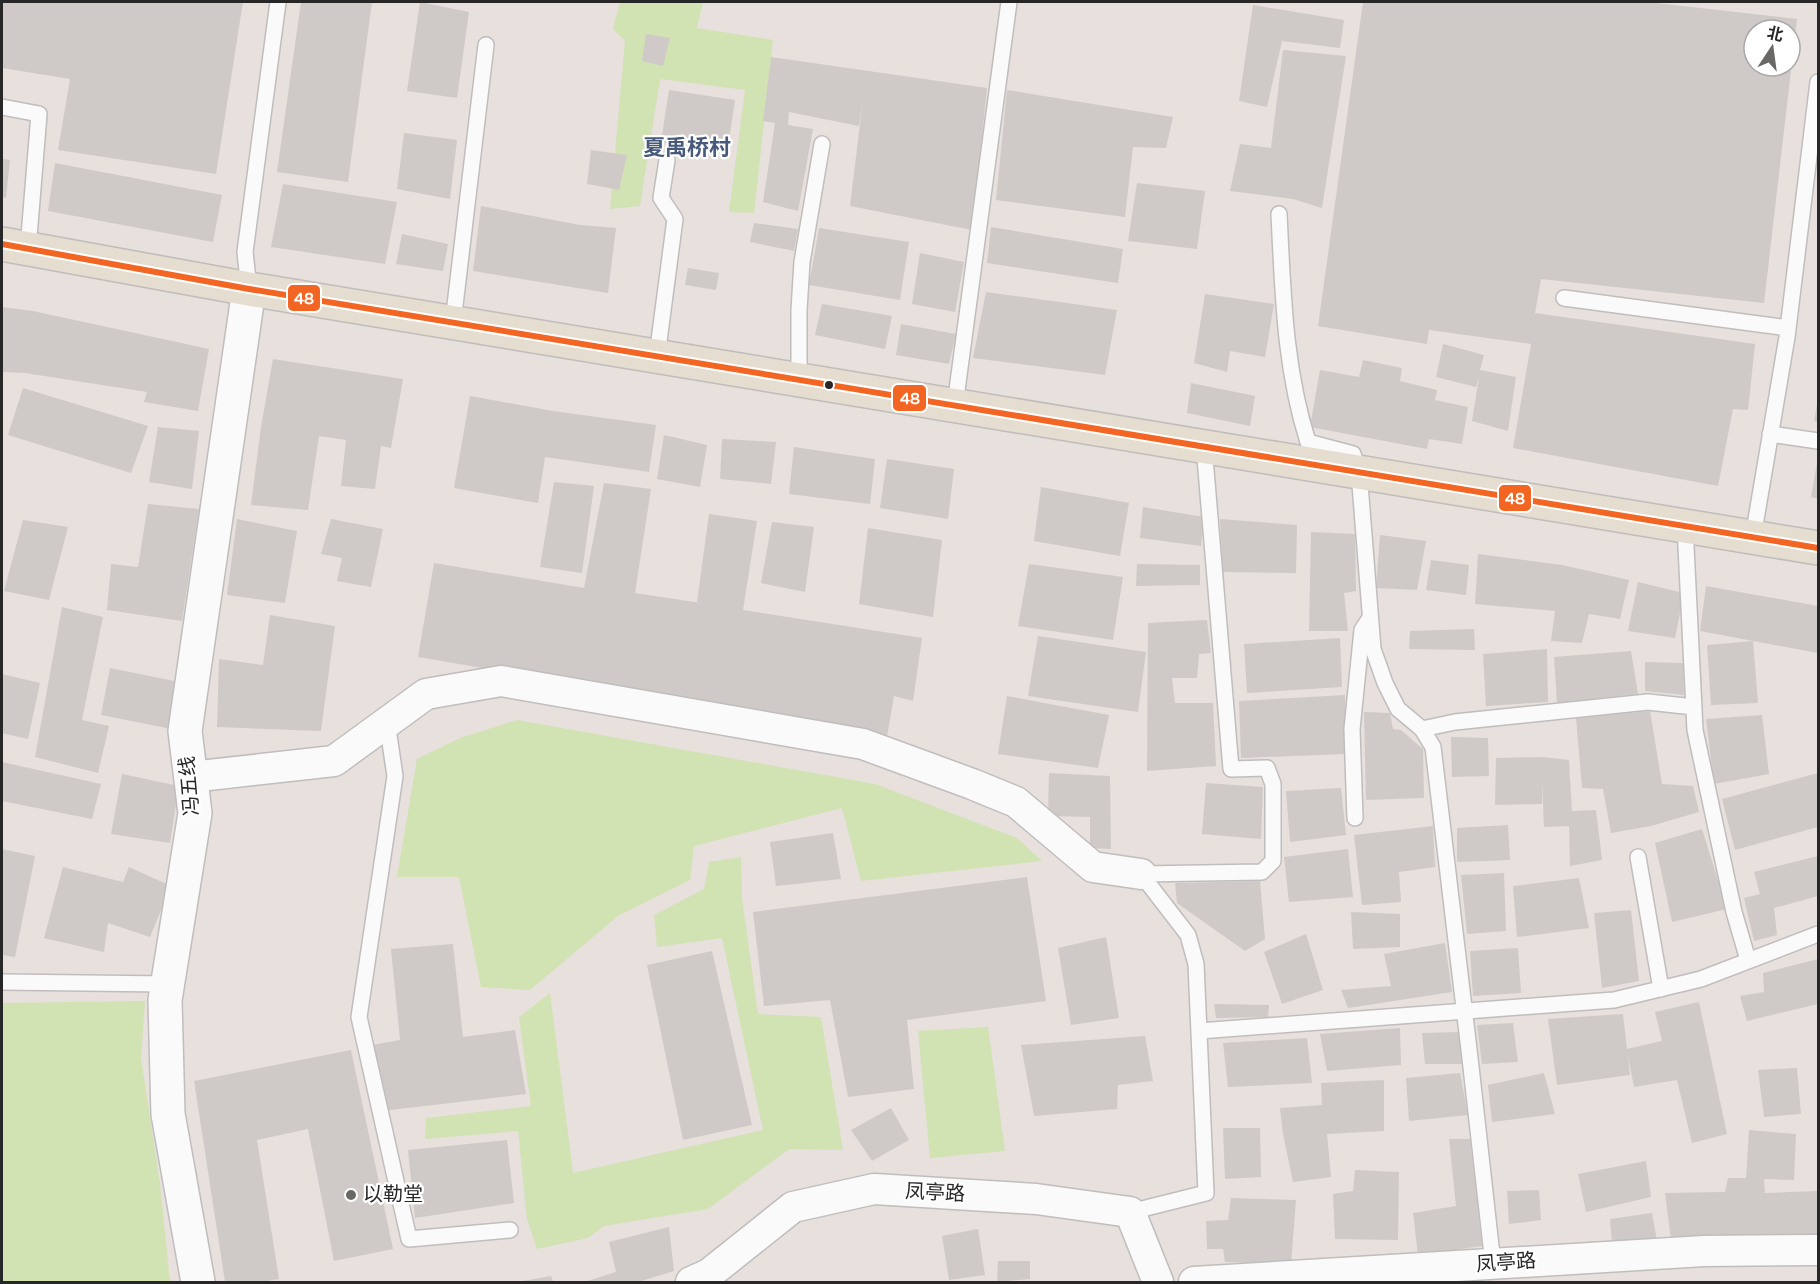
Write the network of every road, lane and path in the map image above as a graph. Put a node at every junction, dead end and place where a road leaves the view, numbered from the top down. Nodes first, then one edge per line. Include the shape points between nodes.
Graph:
1 (278, 2) edge
2 (1009, 2) edge
3 (486, 45) dead end
4 (1818, 82) edge
5 (2, 106) edge
6 (822, 144) dead end
7 (667, 160) dead end
8 (1279, 214) dead end
9 (15, 246) edge
10 (249, 289) junction
11 (1564, 298) dead end
12 (453, 322) junction
13 (1788, 328) junction
14 (657, 356) junction
15 (799, 380) junction
16 (955, 405) junction
17 (1770, 434) junction
18 (1818, 441) edge
19 (1204, 446) junction
20 (1359, 472) junction
21 (1685, 526) junction
22 (1753, 537) junction
23 (1818, 548) edge
24 (1370, 618) junction
25 (1694, 707) junction
26 (387, 722) junction
27 (1422, 729) junction
28 (191, 777) junction
29 (1355, 818) dead end
30 (1638, 858) dead end
31 (1141, 874) junction
32 (1818, 934) edge
33 (1748, 960) junction
34 (2, 982) edge
35 (167, 984) junction
36 (1661, 989) junction
37 (1464, 1011) junction
38 (1199, 1031) junction
39 (1130, 1212) junction
40 (510, 1230) dead end
41 (1818, 1250) edge
42 (1493, 1264) junction
43 (1321, 1278) edge
44 (198, 1282) edge
45 (692, 1282) edge
46 (1158, 1282) edge
47 (1194, 1282) edge

1 - 10 lane via 245,252
2 - 16 lane
3 - 12 lane
4 - 13 lane
5 - 9 lane via 39,114
6 - 15 lane via 802,262
7 - 14 lane via 661,198 675,219
8 - 20 lane via 1285,326 1301,421 1308,442 1353,454
9 - 10 main road
10 - 12 main road
10 - 28 street, 冯五线 via 185,730
11 - 13 lane
12 - 14 main road
13 - 17 lane
14 - 15 main road
15 - 16 main road
16 - 19 main road
17 - 18 lane
17 - 22 lane
19 - 20 main road
19 - 31 lane via 1231,769 1267,768 1273,784 1273,861 1262,872
20 - 21 main road
20 - 24 lane
21 - 22 main road
21 - 25 lane
22 - 23 main road
24 - 27 lane via 1373,649 1385,683 1398,709
24 - 29 lane via 1362,630 1352,729
25 - 27 lane via 1648,702 1455,722
25 - 33 lane via 1695,730
26 - 28 street via 334,761
26 - 31 street via 426,694 501,681 864,744 1016,802 1093,867
26 - 40 lane via 395,776 359,1017 409,1239
27 - 37 lane via 1433,747
28 - 35 street, 冯五线 via 195,813
30 - 36 lane
31 - 38 lane via 1188,935 1196,964
32 - 33 lane
33 - 36 lane via 1701,979
34 - 35 lane
35 - 44 street, 冯五线 via 168,1114
36 - 37 lane via 1614,1000
37 - 38 lane
37 - 42 lane
38 - 39 lane via 1206,1194
39 - 45 street, 凤亭路 via 1036,1199 874,1189 793,1207 709,1274
39 - 46 street
41 - 42 street, 凤亭路 via 1704,1251
42 - 43 street, 凤亭路
43 - 47 street, 凤亭路

